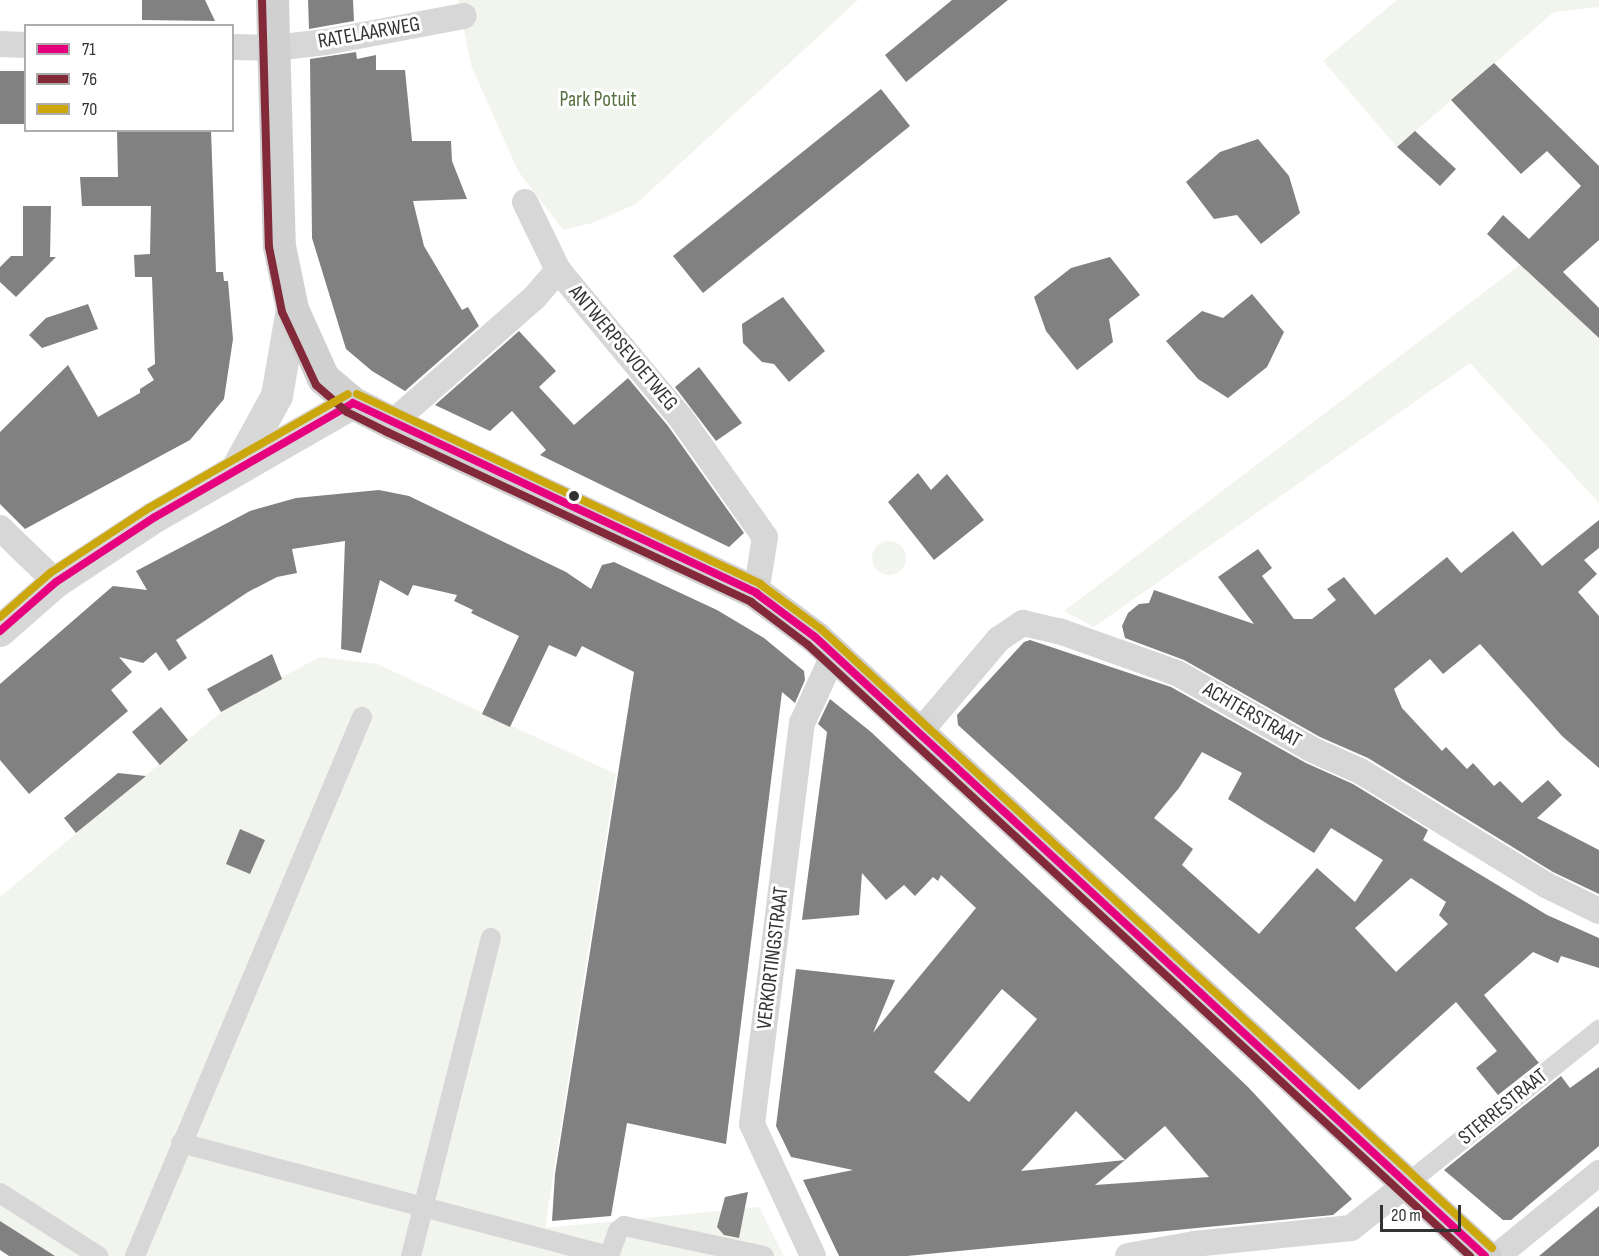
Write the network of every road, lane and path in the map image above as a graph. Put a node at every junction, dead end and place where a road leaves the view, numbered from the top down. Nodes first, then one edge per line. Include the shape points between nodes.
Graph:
1 (272, 0) edge
2 (464, 16) dead end
3 (0, 44) edge
4 (24, 45) edge
5 (234, 46) edge
6 (274, 48) junction
7 (525, 202) dead end
8 (558, 270) junction
9 (292, 309) junction
10 (353, 403) junction
11 (392, 423) junction
12 (236, 470) junction
13 (0, 528) edge
14 (56, 582) junction
15 (756, 593) junction
16 (0, 631) edge
17 (834, 654) junction
18 (362, 717) dead end
19 (920, 732) junction
20 (1599, 911) edge
21 (491, 938) dead end
22 (1599, 1030) edge
23 (181, 1143) junction
24 (1599, 1173) edge
25 (1408, 1183) junction
26 (0, 1193) edge
27 (422, 1208) junction
28 (98, 1256) edge
29 (135, 1256) edge
30 (411, 1256) edge
31 (764, 1256) edge
32 (813, 1256) edge
33 (1128, 1256) edge
34 (1485, 1256) edge
35 (1497, 1256) edge

1 - 6 main road
2 - 6 street, RATELAARWEG
3 - 4 street
5 - 6 street, RATELAARWEG
6 - 9 main road via 279,246
7 - 8 street
8 - 11 street, ANTWERPSEVOETWEG via 534,298
8 - 15 street, ANTWERPSEVOETWEG via 680,417 765,537
9 - 10 main road via 323,378
9 - 12 street via 277,396
10 - 11 main road
10 - 12 street
11 - 15 main road
12 - 14 street via 154,517
13 - 14 street
14 - 16 street
15 - 17 main road
17 - 19 main road
17 - 32 street, VERKORTINGSTRAAT via 802,723 752,1124
18 - 23 street
19 - 20 street, ACHTERSTRAAT via 999,639 1023,623 1059,631 1177,673 1313,750 1360,771 1546,885
19 - 25 main road
21 - 27 street
22 - 25 street, STERRESTRAAT
23 - 27 street
23 - 29 street
24 - 35 street
25 - 33 street via 1351,1228 1194,1244
25 - 34 main road
26 - 28 street
27 - 30 street
27 - 31 street via 609,1256 624,1226

